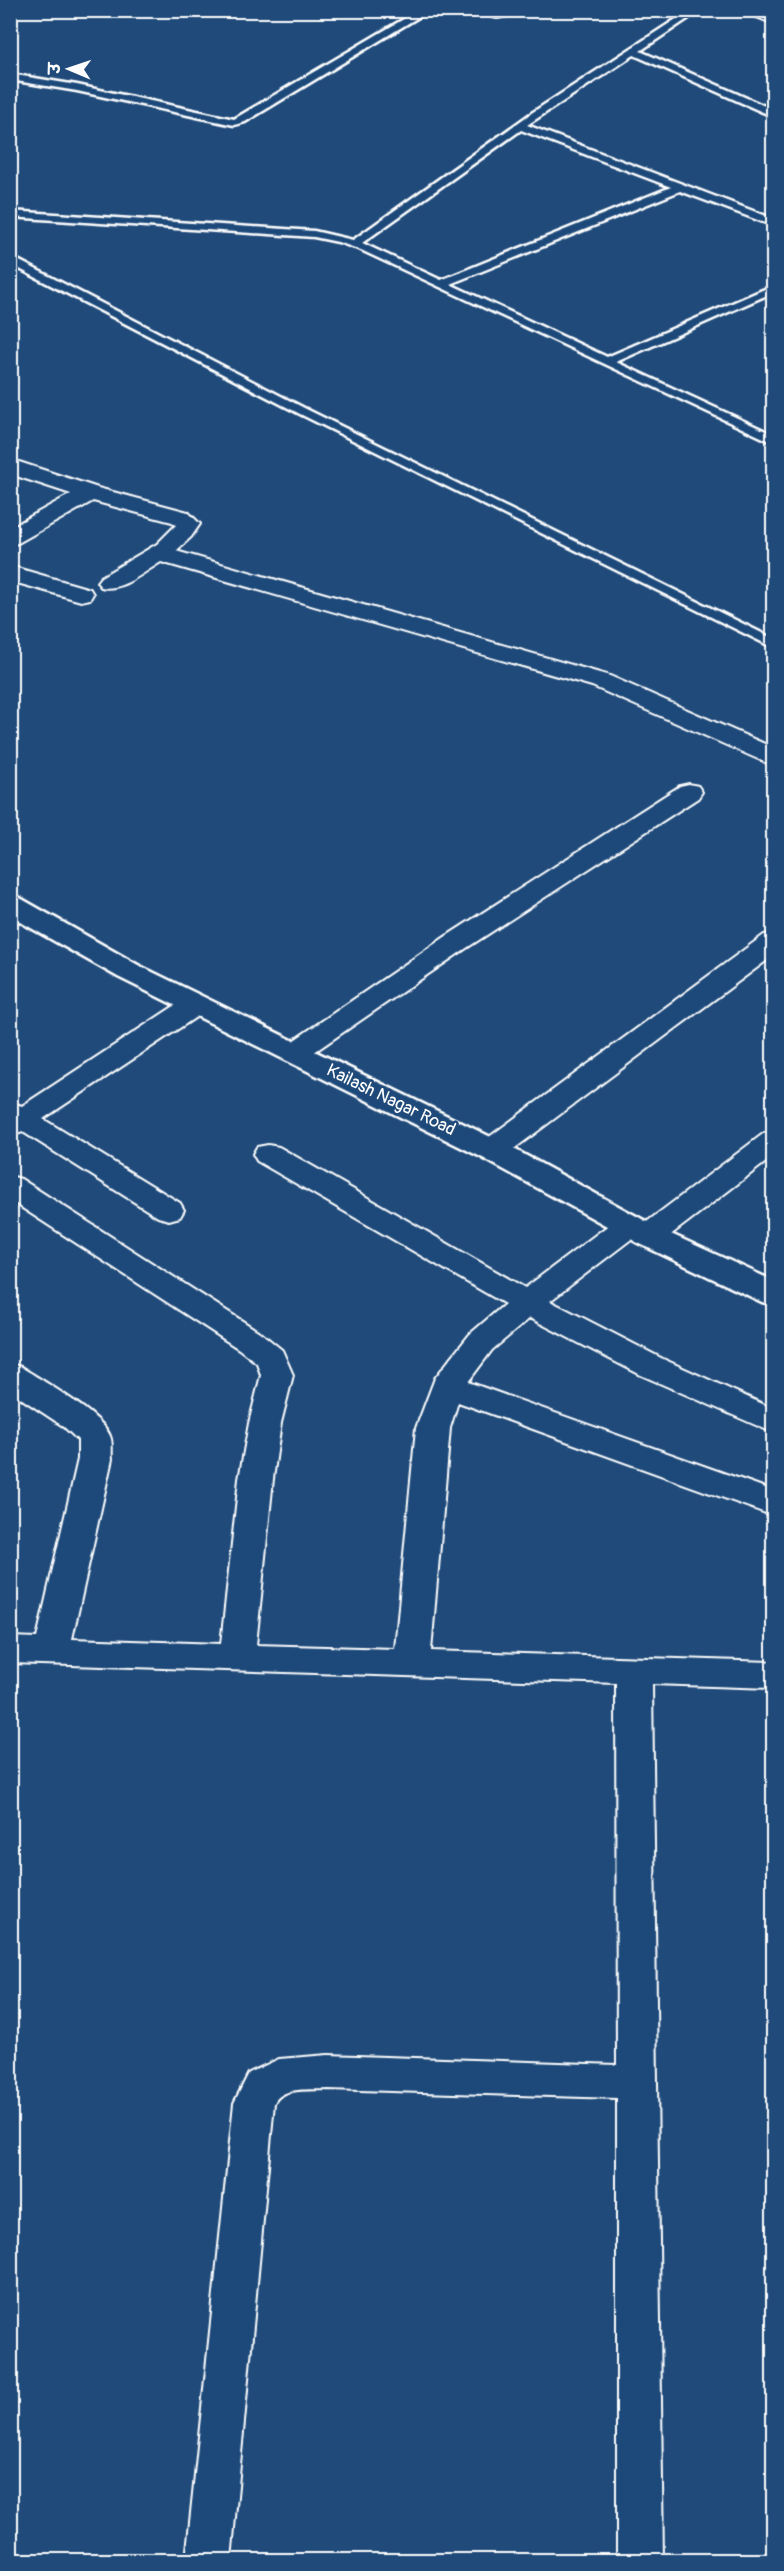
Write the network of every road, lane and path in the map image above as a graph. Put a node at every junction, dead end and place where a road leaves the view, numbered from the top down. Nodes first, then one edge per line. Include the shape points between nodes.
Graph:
1 (426, 10) edge
2 (486, 10) edge
3 (516, 10) edge
4 (698, 10) edge
5 (755, 10) edge
6 (774, 19) edge
7 (632, 51) junction
8 (10, 77) edge
9 (774, 114) edge
10 (520, 126) junction
11 (680, 187) junction
12 (10, 214) edge
13 (774, 223) edge
14 (354, 244) junction
15 (10, 259) edge
16 (441, 284) junction
17 (774, 288) edge
18 (606, 362) junction
19 (774, 440) edge
20 (10, 466) edge
21 (90, 493) junction
22 (10, 538) edge
23 (157, 553) junction
24 (10, 573) edge
25 (109, 582) dead end
26 (81, 594) dead end
27 (774, 644) edge
28 (774, 758) edge
29 (689, 792) dead end
30 (10, 904) edge
31 (774, 941) edge
32 (195, 1005) junction
33 (294, 1053) junction
34 (15, 1118) edge
35 (774, 1141) edge
36 (492, 1150) junction
37 (268, 1154) dead end
38 (10, 1186) edge
39 (169, 1210) dead end
40 (639, 1230) junction
41 (774, 1294) edge
42 (526, 1303) junction
43 (10, 1375) edge
44 (447, 1386) junction
45 (774, 1422) edge
46 (774, 1504) edge
47 (10, 1650) edge
48 (52, 1652) junction
49 (237, 1657) junction
50 (412, 1662) junction
51 (634, 1669) junction
52 (774, 1675) edge
53 (636, 2082) junction
54 (208, 2560) edge
55 (640, 2560) edge

1 - 8 lane via 234,122
2 - 3 street
4 - 7 lane
5 - 6 street
7 - 9 lane
7 - 10 lane
10 - 11 lane
10 - 14 lane
11 - 13 lane
11 - 16 lane
12 - 14 lane via 304,233
14 - 16 lane
15 - 27 lane via 304,412
16 - 18 lane
17 - 18 lane
18 - 19 lane
20 - 21 street
21 - 22 street
21 - 23 street via 180,517 188,524 184,532
23 - 25 street
23 - 28 street via 601,681
24 - 26 street
29 - 33 street via 455,943
30 - 32 street, Kailash Nagar Road
31 - 36 street
32 - 33 street, Kailash Nagar Road
32 - 34 street
33 - 36 street, Kailash Nagar Road
34 - 39 street
35 - 40 street
36 - 40 street, Kailash Nagar Road
37 - 42 street
38 - 49 street via 271,1358 277,1376 256,1479
40 - 41 street, Kailash Nagar Road
40 - 42 street
42 - 44 street via 481,1342
42 - 45 street via 652,1367
43 - 48 street via 75,1418 94,1436 95,1459
44 - 46 street
44 - 50 street via 433,1428
47 - 48 street
48 - 49 street
49 - 50 street
50 - 51 street
51 - 52 street
51 - 53 street
53 - 54 street via 328,2072 279,2076 263,2085 254,2103
53 - 55 street

